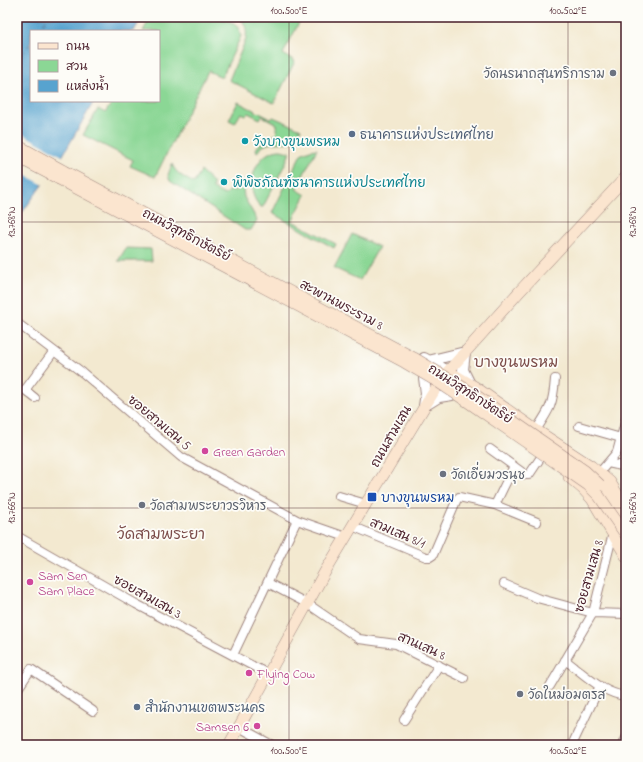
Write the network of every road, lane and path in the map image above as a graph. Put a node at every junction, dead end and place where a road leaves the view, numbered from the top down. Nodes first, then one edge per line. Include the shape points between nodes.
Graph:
1 (17, 145) edge
2 (17, 157) edge
3 (626, 177) edge
4 (204, 243) junction
5 (197, 256) junction
6 (17, 323) edge
7 (54, 351) junction
8 (466, 352) junction
9 (428, 361) junction
10 (448, 371) junction
11 (424, 378) junction
12 (555, 379) dead end
13 (471, 385) junction
14 (437, 386) junction
15 (455, 397) junction
16 (36, 398) dead end
17 (424, 406) junction
18 (626, 420) edge
19 (579, 426) dead end
20 (536, 430) junction
21 (620, 438) junction
22 (490, 449) dead end
23 (541, 457) junction
24 (608, 463) junction
25 (514, 466) junction
26 (626, 467) edge
27 (600, 472) junction
28 (339, 496) dead end
29 (366, 504) junction
30 (495, 505) junction
31 (626, 509) edge
32 (297, 520) junction
33 (537, 522) dead end
34 (626, 524) edge
35 (352, 526) junction
36 (613, 533) junction
37 (626, 535) edge
38 (17, 536) edge
39 (346, 537) junction
40 (626, 556) edge
41 (268, 583) junction
42 (504, 584) dead end
43 (308, 604) junction
44 (593, 613) junction
45 (626, 614) edge
46 (233, 655) junction
47 (565, 660) junction
48 (439, 665) junction
49 (268, 674) junction
50 (464, 678) dead end
51 (550, 686) dead end
52 (600, 686) junction
53 (17, 690) edge
54 (626, 696) edge
55 (93, 711) dead end
56 (404, 720) dead end
57 (239, 727) junction
58 (626, 738) edge
59 (229, 745) edge
60 (272, 745) edge
61 (572, 745) edge
62 (623, 745) edge

1 - 34 main road, สะพานพระราม 8, bridge via 414,358 474,394 585,471 613,501
2 - 37 main road, สะพานพระราม 8, bridge via 438,382 588,485 600,496
3 - 8 main road, ถนนสามเสน
4 - 5 street via 197,248
4 - 5 street, ถนนวิสุทธิกษัตริย์ via 138,209 135,212 132,220
4 - 9 street, ถนนวิสุทธิกษัตริย์
5 - 11 street, ถนนวิสุทธิกษัตริย์
6 - 7 street, ซอยสามเสน 5
7 - 16 street via 25,390
7 - 32 street, ซอยสามเสน 5 via 182,457
8 - 9 street
8 - 10 main road, ถนนสามเสน
8 - 13 street via 463,370
9 - 10 street, ถนนวิสุทธิกษัตริย์
10 - 13 main road, ถนนวิสุทธิกษัตริย์
10 - 14 main road, ถนนสามเสน
11 - 14 street, ถนนวิสุทธิกษัตริย์
11 - 17 street
12 - 20 street via 552,404
13 - 15 main road via 463,386
13 - 20 main road, ถนนวิสุทธิกษัตริย์
14 - 15 main road, ถนนวิสุทธิกษัตริย์
14 - 17 main road, ถนนสามเสน
15 - 17 street via 435,398
15 - 23 main road, ถนนวิสุทธิกษัตริย์
17 - 29 main road, ถนนสามเสน
18 - 21 street
19 - 21 street
20 - 27 main road, ถนนวิสุทธิกษัตริย์
21 - 24 street via 617,452
22 - 25 street
23 - 25 street via 529,474
23 - 36 main road, ถนนวิสุทธิกษัตริย์ via 583,489
24 - 26 street
24 - 27 street
25 - 30 street
27 - 31 main road, ถนนวิสุทธิกษัตริย์ via 610,482
28 - 29 street
29 - 35 main road, ถนนสามเสน
30 - 33 street, สามเสน 8/1
30 - 35 street, สามเสน 8/1 via 459,497 430,557
32 - 39 street, ซอยสามเสน 5
32 - 41 street
35 - 39 main road, ถนนสามเสน
36 - 40 main road, ถนนวิสุทธิกษัตริย์
36 - 44 street, ซอยสามเสน 8
38 - 46 street, ซอยสามเสน 3 via 136,604
39 - 43 main road, ถนนสามเสน
41 - 43 street, สานเสน 8
41 - 46 street
42 - 44 street via 537,598
43 - 48 street, สานเสน 8 via 359,639 396,644
43 - 49 main road, ถนนสามเสน
44 - 45 street
44 - 47 street, ซอยสามเสน 8
46 - 49 street, ซอยสามเสน 3
47 - 51 street, ซอยสามเสน 8
47 - 52 street
48 - 50 street, สานเสน 8
48 - 56 street
49 - 57 main road, ถนนสามเสน
52 - 54 street
52 - 61 street
53 - 55 street via 31,669
57 - 59 main road, ถนนสามเสน
57 - 60 street
58 - 62 street

